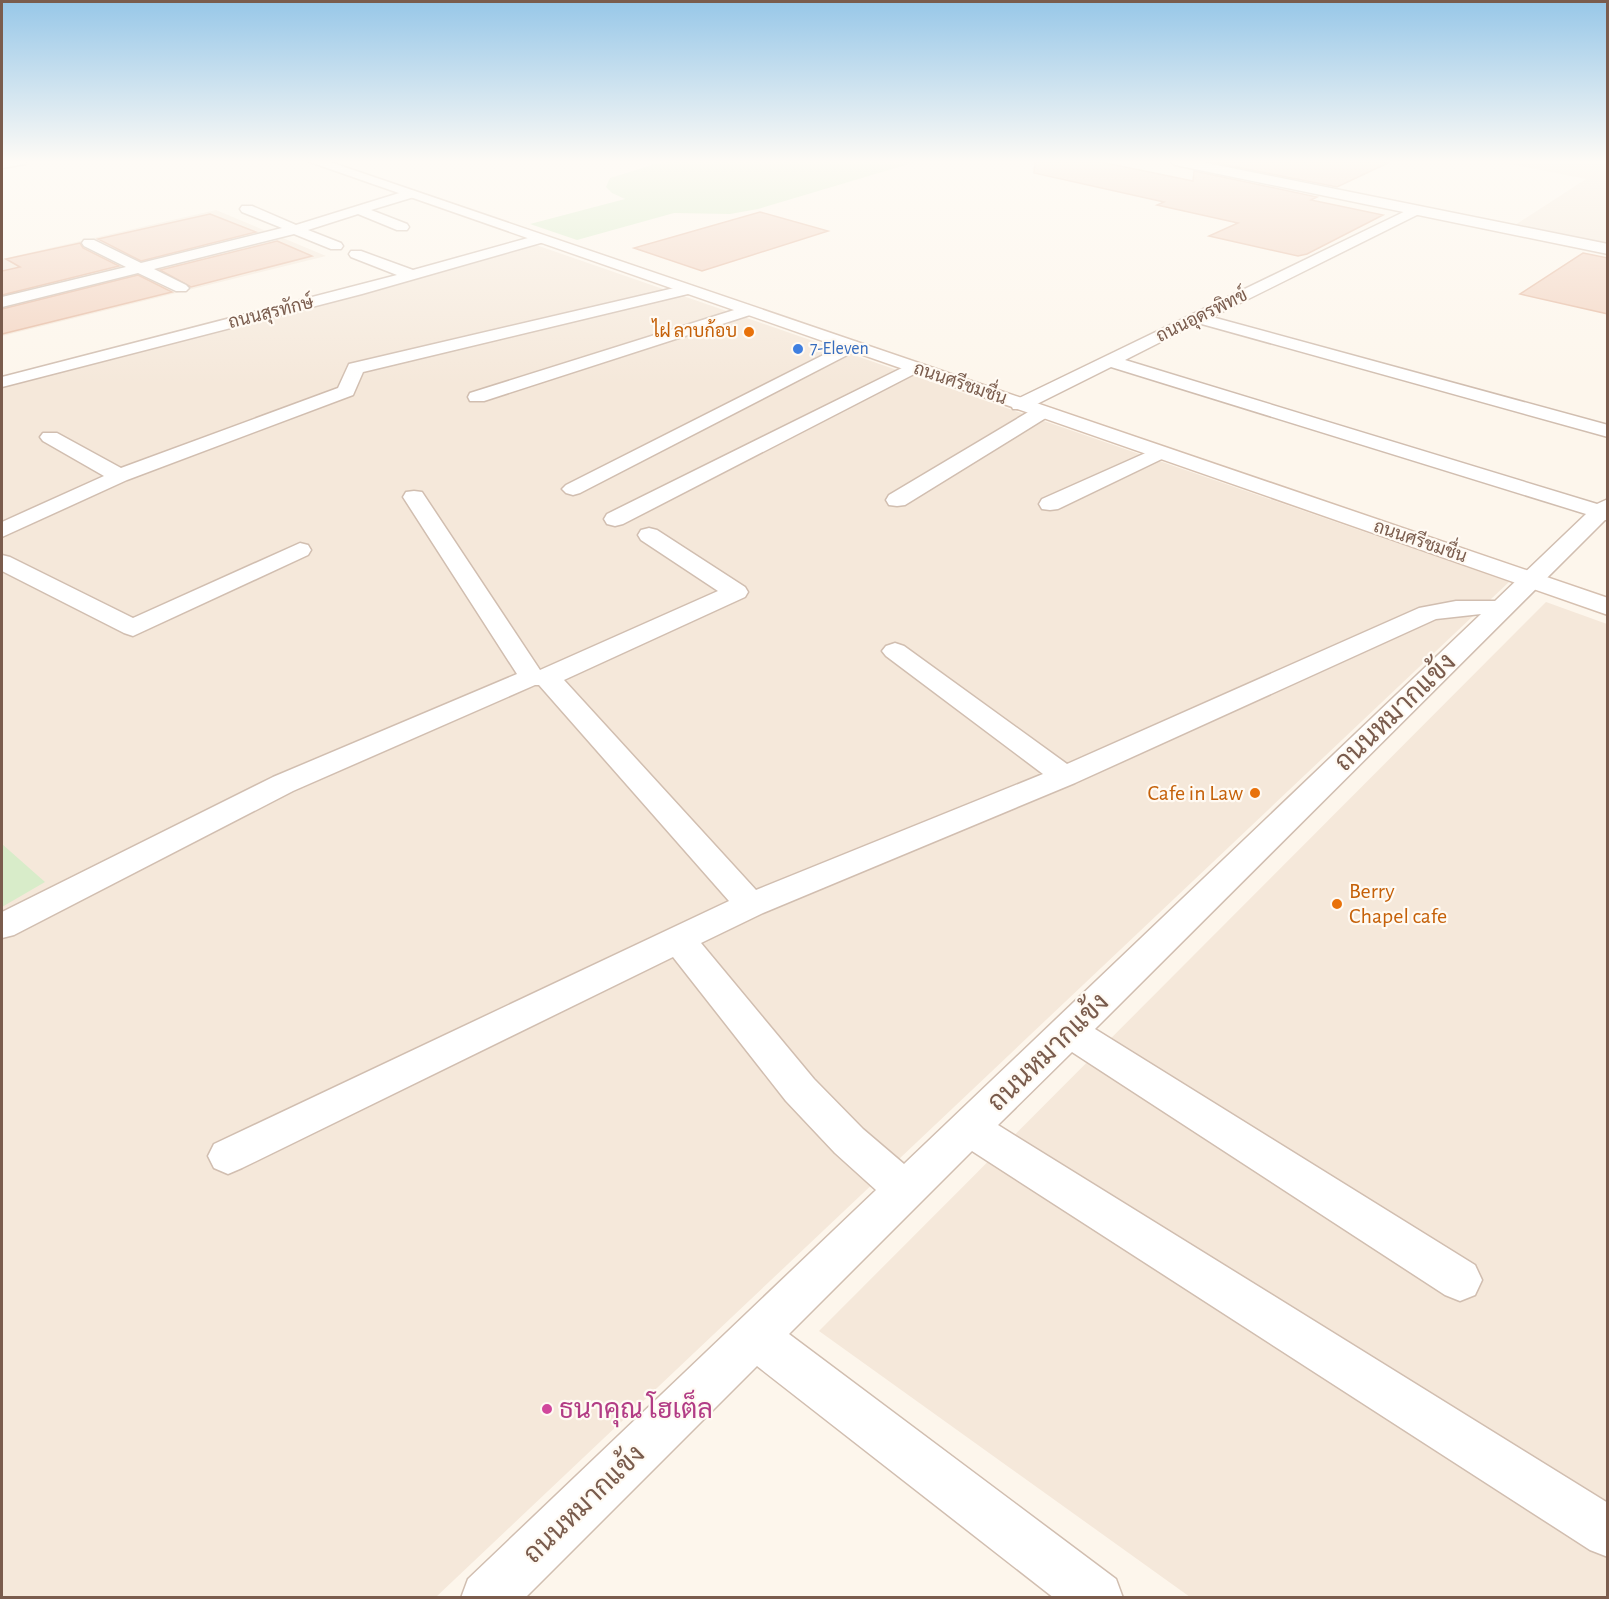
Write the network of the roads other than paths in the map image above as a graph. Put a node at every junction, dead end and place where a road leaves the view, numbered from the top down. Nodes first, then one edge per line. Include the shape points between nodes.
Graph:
1 (269, 236) edge
2 (312, 236) edge
3 (528, 236) edge
4 (1364, 236) edge
5 (1542, 236) edge
6 (538, 239) junction
7 (89, 243) dead end
8 (336, 246) dead end
9 (1608, 249) edge
10 (356, 254) dead end
11 (138, 268) junction
12 (412, 275) junction
13 (181, 288) dead end
14 (687, 290) junction
15 (2, 302) edge
16 (747, 311) junction
17 (1197, 318) junction
18 (850, 346) junction
19 (1110, 361) junction
20 (912, 368) junction
21 (2, 382) edge
22 (477, 397) dead end
23 (1020, 405) junction
24 (1042, 412) junction
25 (1608, 431) edge
26 (50, 436) dead end
27 (1159, 453) junction
28 (120, 476) junction
29 (573, 489) dead end
30 (414, 497) dead end
31 (897, 500) dead end
32 (1050, 504) dead end
33 (1605, 510) edge
34 (615, 519) dead end
35 (2, 530) edge
36 (649, 535) dead end
37 (300, 550) dead end
38 (2, 562) edge
39 (1531, 580) junction
40 (1608, 608) edge
41 (1502, 609) junction
42 (895, 651) dead end
43 (540, 678) junction
44 (1065, 776) junction
45 (751, 905) junction
46 (2, 926) edge
47 (679, 940) junction
48 (1069, 1031) junction
49 (969, 1128) junction
50 (228, 1156) dead end
51 (905, 1190) junction
52 (1460, 1280) dead end
53 (755, 1336) junction
54 (1608, 1532) edge
55 (487, 1598) edge
56 (1097, 1598) edge

1 - 11 street
2 - 8 street
3 - 6 street, ถนนศรีชมชื่น
4 - 17 street, ถนนอุดรพิทข์
5 - 9 street
6 - 12 street, ถนนสุรทักษ์
6 - 14 street, ถนนศรีชมชื่น
7 - 11 street
10 - 12 street
11 - 13 street
11 - 15 street
12 - 21 street, ถนนสุรทักษ์
14 - 16 street, ถนนศรีชมชื่น
14 - 28 street via 355,368 346,391
16 - 18 street, ถนนศรีชมชื่น
16 - 22 street
17 - 19 street, ถนนอุดรพิทข์
17 - 25 street
18 - 20 street, ถนนศรีชมชื่น
18 - 29 street
19 - 23 street, ถนนอุดรพิทข์
19 - 33 street
20 - 23 street, ถนนศรีชมชื่น
20 - 34 street
23 - 24 street, ถนนศรีชมชื่น
24 - 27 street, ถนนศรีชมชื่น
24 - 31 street
26 - 28 street
27 - 32 street
27 - 39 street, ถนนศรีชมชื่น
28 - 35 street
30 - 43 street
33 - 39 street, ถนนหมากแข้ง
36 - 43 street via 736,592
37 - 38 street via 133,628
39 - 40 street, ถนนศรีชมชื่น
39 - 41 street, ถนนหมากแข้ง
41 - 44 street via 1454,606 1428,613
41 - 48 street, ถนนหมากแข้ง
42 - 44 street
43 - 45 street
43 - 46 street via 283,784
44 - 45 street
45 - 47 street
47 - 50 street
47 - 51 street via 800,1090 849,1141
48 - 49 street, ถนนหมากแข้ง
48 - 52 street
49 - 51 street, ถนนหมากแข้ง
49 - 54 street
51 - 53 street, ถนนหมากแข้ง
53 - 55 street, ถนนหมากแข้ง
53 - 56 street

